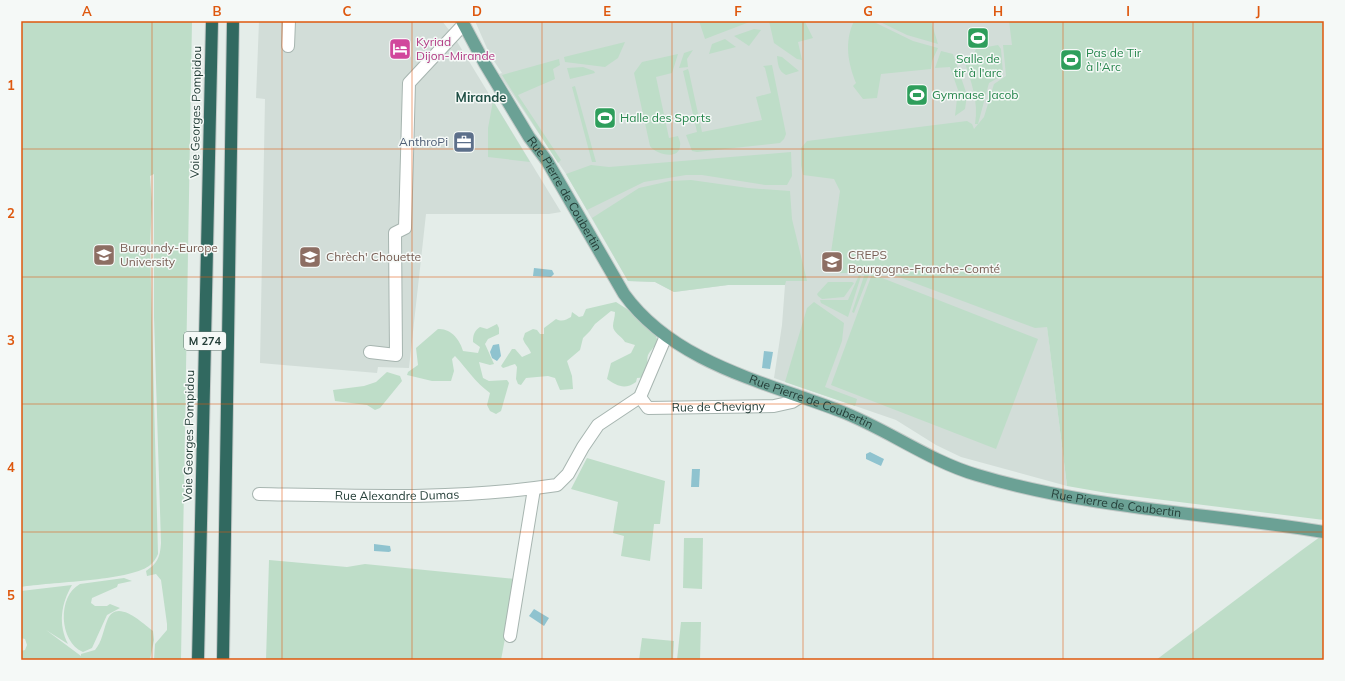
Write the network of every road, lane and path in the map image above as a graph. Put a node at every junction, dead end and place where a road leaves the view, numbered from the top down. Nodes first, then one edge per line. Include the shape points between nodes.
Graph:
1 (212, 21) edge
2 (233, 21) edge
3 (289, 21) edge
4 (463, 23) edge
5 (288, 46) dead end
6 (666, 336) junction
7 (370, 352) dead end
8 (640, 397) junction
9 (800, 397) junction
10 (534, 489) junction
11 (259, 494) dead end
12 (1324, 532) edge
13 (510, 636) dead end
14 (198, 660) edge
15 (223, 660) edge

1 - 14 highway, Voie Georges Pompidou / M 274
2 - 15 highway, M 274
3 - 5 street
4 - 6 main road, Rue Pierre de Coubertin via 485,64 529,137 547,161 624,294 635,310
4 - 7 street, Rue Pierre de Coubertin via 409,83 404,228 395,233 396,355
6 - 8 street
6 - 9 main road, Rue Pierre de Coubertin via 702,359
8 - 9 street, Rue de Chevigny via 648,408 774,406 792,402
8 - 10 street, Rue Alexandre Dumas via 598,425 568,474 557,486
9 - 12 main road, Rue Pierre de Coubertin via 841,411 952,466 976,475 1070,498
10 - 11 street, Rue Alexandre Dumas via 414,497
10 - 13 street

